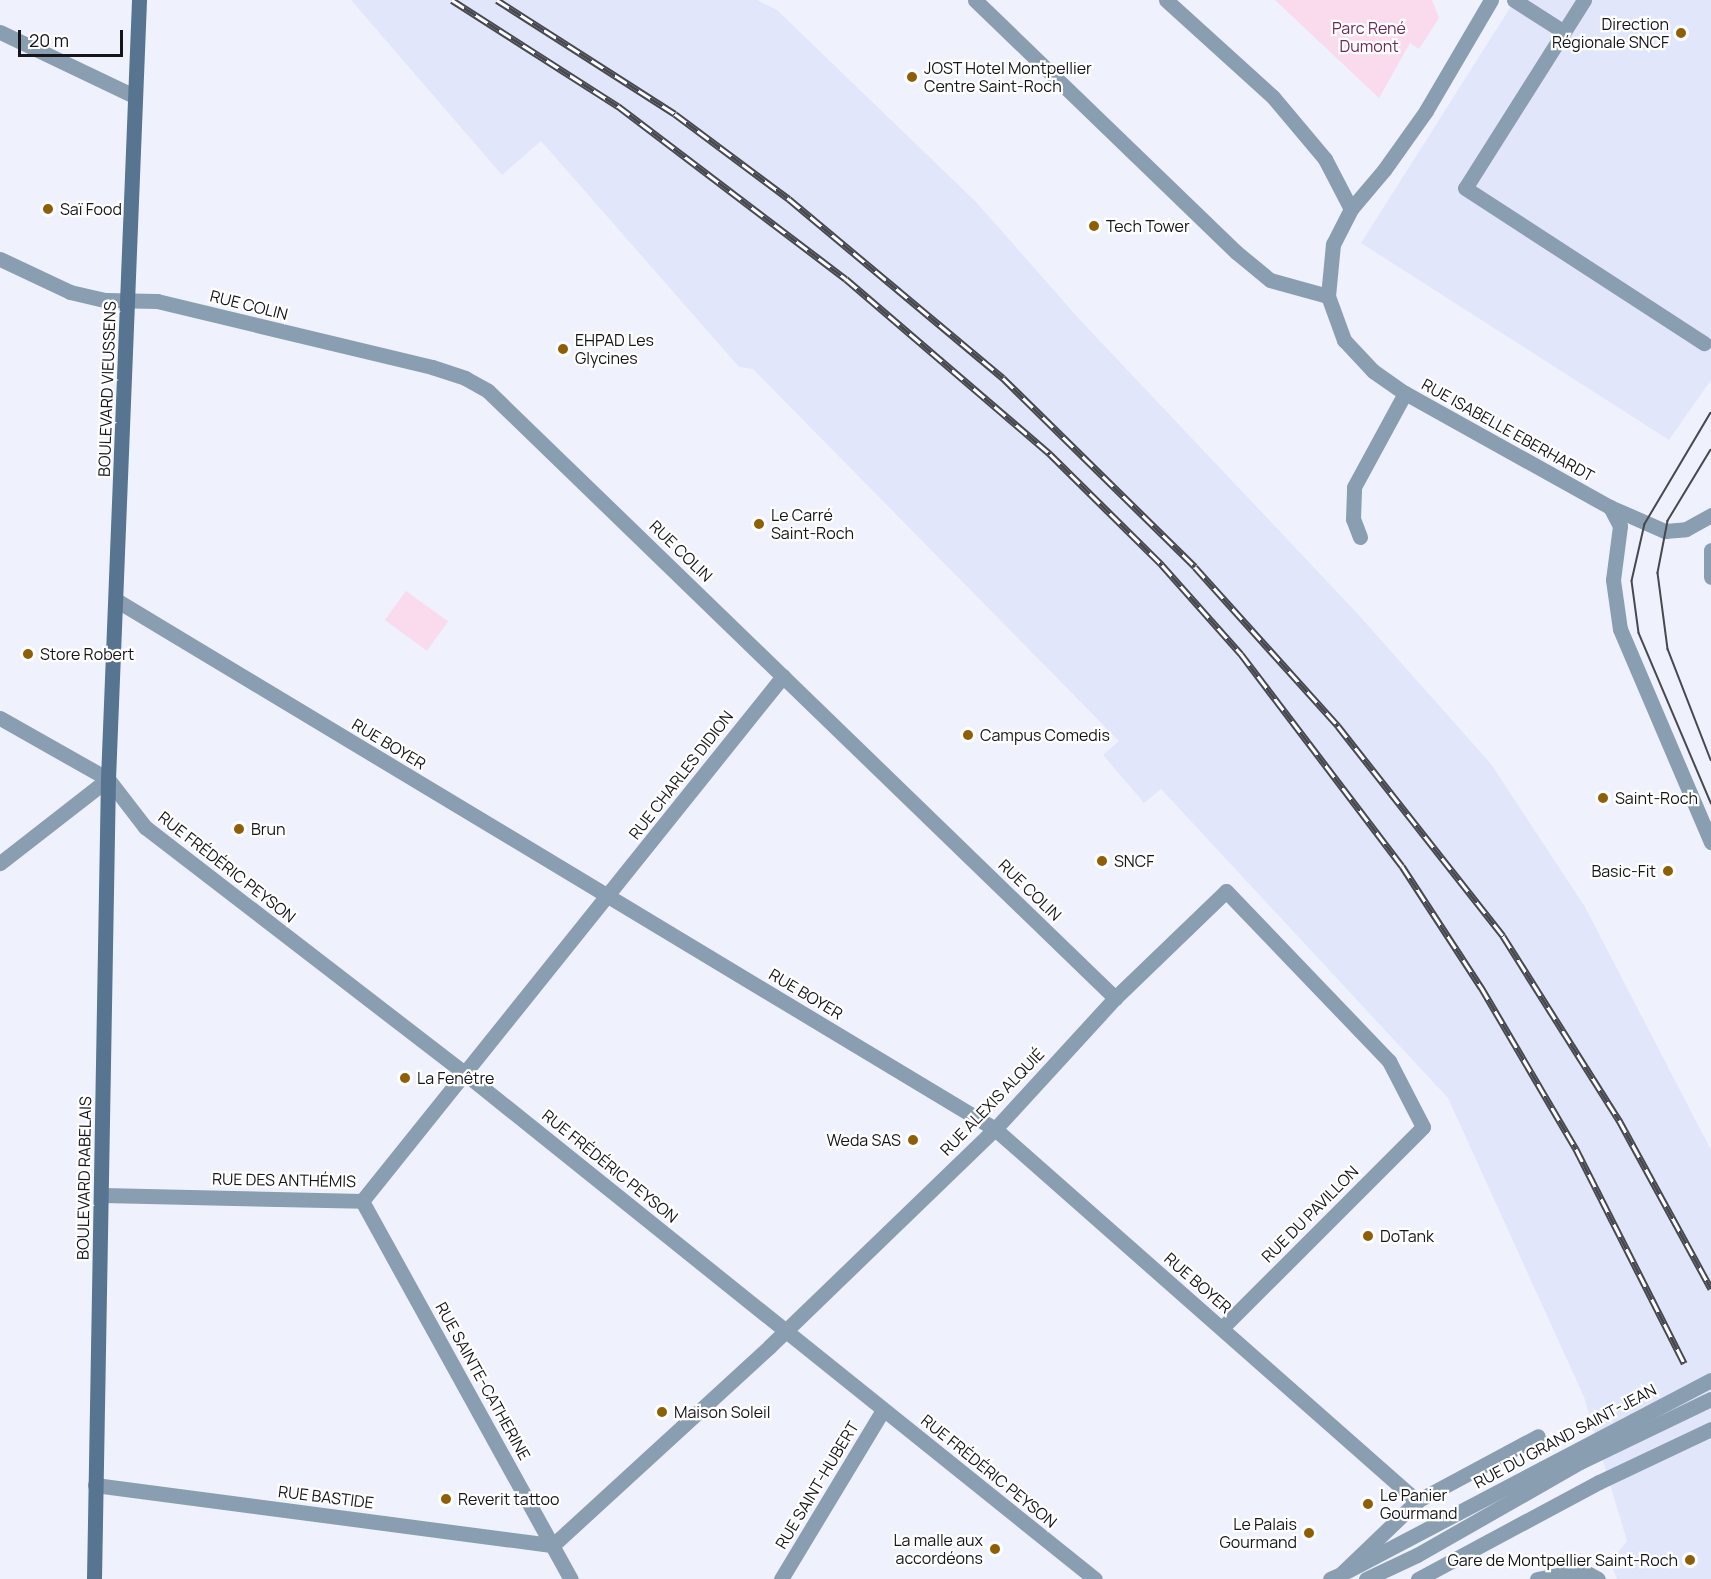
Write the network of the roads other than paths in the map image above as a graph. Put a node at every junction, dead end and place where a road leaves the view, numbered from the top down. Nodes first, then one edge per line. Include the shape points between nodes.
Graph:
1 (139, 0) edge
2 (975, 0) edge
3 (1166, 0) edge
4 (1491, 0) edge
5 (1514, 0) edge
6 (1584, 0) edge
7 (0, 32) edge
8 (1564, 32) junction
9 (134, 96) junction
10 (1351, 209) junction
11 (0, 259) edge
12 (1328, 296) junction
13 (129, 299) junction
14 (1704, 343) dead end
15 (1404, 393) junction
16 (1610, 507) junction
17 (1711, 515) edge
18 (1360, 537) dead end
19 (1711, 550) edge
20 (1711, 578) edge
21 (116, 600) junction
22 (783, 676) junction
23 (0, 718) edge
24 (108, 778) junction
25 (1711, 842) edge
26 (0, 863) edge
27 (608, 896) junction
28 (1115, 998) junction
29 (463, 1072) junction
30 (1423, 1127) joint
31 (995, 1129) junction
32 (103, 1195) junction
33 (362, 1201) junction
34 (1222, 1328) junction
35 (786, 1330) junction
36 (1711, 1380) edge
37 (1711, 1399) edge
38 (883, 1410) junction
39 (1711, 1429) edge
40 (1538, 1436) dead end
41 (1577, 1455) junction
42 (94, 1485) junction
43 (1417, 1501) junction
44 (553, 1545) junction
45 (1335, 1577) edge
46 (94, 1579) edge
47 (571, 1579) edge
48 (781, 1579) edge
49 (1095, 1579) edge
50 (1366, 1579) edge
51 (1418, 1579) edge
52 (1537, 1579) edge
53 (1598, 1579) edge

1 - 9 main road, BOULEVARD VIEUSSENS
2 - 12 street via 1236,252 1270,280
3 - 10 street via 1273,97 1325,159
4 - 10 street, RUE ISABELLE EBERHARDT via 1426,111 1384,171
5 - 8 street
6 - 8 street
7 - 9 street
8 - 14 street via 1465,188
9 - 13 main road, BOULEVARD VIEUSSENS
10 - 12 street, RUE ISABELLE EBERHARDT via 1333,244
11 - 13 street, RUE COLIN via 70,291 106,300
12 - 15 street, RUE ISABELLE EBERHARDT via 1344,340 1372,371
13 - 21 main road, BOULEVARD VIEUSSENS
13 - 22 street, RUE COLIN via 157,301 465,378 506,406
15 - 16 street, RUE ISABELLE EBERHARDT
15 - 18 street via 1354,487 1353,519
16 - 17 street, RUE ISABELLE EBERHARDT via 1665,531 1686,530
16 - 25 street via 1620,526 1613,580 1620,629
19 - 20 street
21 - 24 main road, BOULEVARD VIEUSSENS
21 - 27 street, RUE BOYER
22 - 27 street, RUE CHARLES DIDION
22 - 28 street, RUE COLIN
23 - 24 street
24 - 26 street
24 - 29 street, RUE FRÉDÉRIC PEYSON via 145,827
24 - 32 main road, BOULEVARD RABELAIS
27 - 29 street, RUE DES ANTHÉMIS
27 - 31 street, RUE BOYER
28 - 30 street, RUE ALEXIS ALQUIÉ via 1226,891 1389,1060
28 - 31 street, RUE ALEXIS ALQUIÉ
29 - 33 street, RUE DES ANTHÉMIS
29 - 35 street, RUE FRÉDÉRIC PEYSON
30 - 34 street, RUE DU PAVILLON
31 - 34 street, RUE BOYER
31 - 35 street, RUE ALEXIS ALQUIÉ
32 - 33 street, RUE DES ANTHÉMIS
32 - 42 main road, BOULEVARD RABELAIS
33 - 44 street, RUE SAINTE-CATHERINE
34 - 43 street, RUE BOYER
35 - 38 street, RUE FRÉDÉRIC PEYSON
35 - 44 street, RUE ALEXIS ALQUIÉ
36 - 41 street, RUE DU GRAND SAINT-JEAN
37 - 41 street, RUE DU GRAND SAINT-JEAN
38 - 48 street, RUE SAINT-HUBERT
38 - 49 street, RUE FRÉDÉRIC PEYSON
39 - 51 street via 1599,1482
40 - 43 street
41 - 45 street, RUE DU GRAND SAINT-JEAN
41 - 50 street, RUE DU GRAND SAINT-JEAN via 1417,1555
42 - 44 street, RUE BASTIDE
42 - 46 main road, BOULEVARD RABELAIS
43 - 45 street
44 - 47 street, RUE SAINTE-CATHERINE
52 - 53 street via 1567,1573 1589,1574

